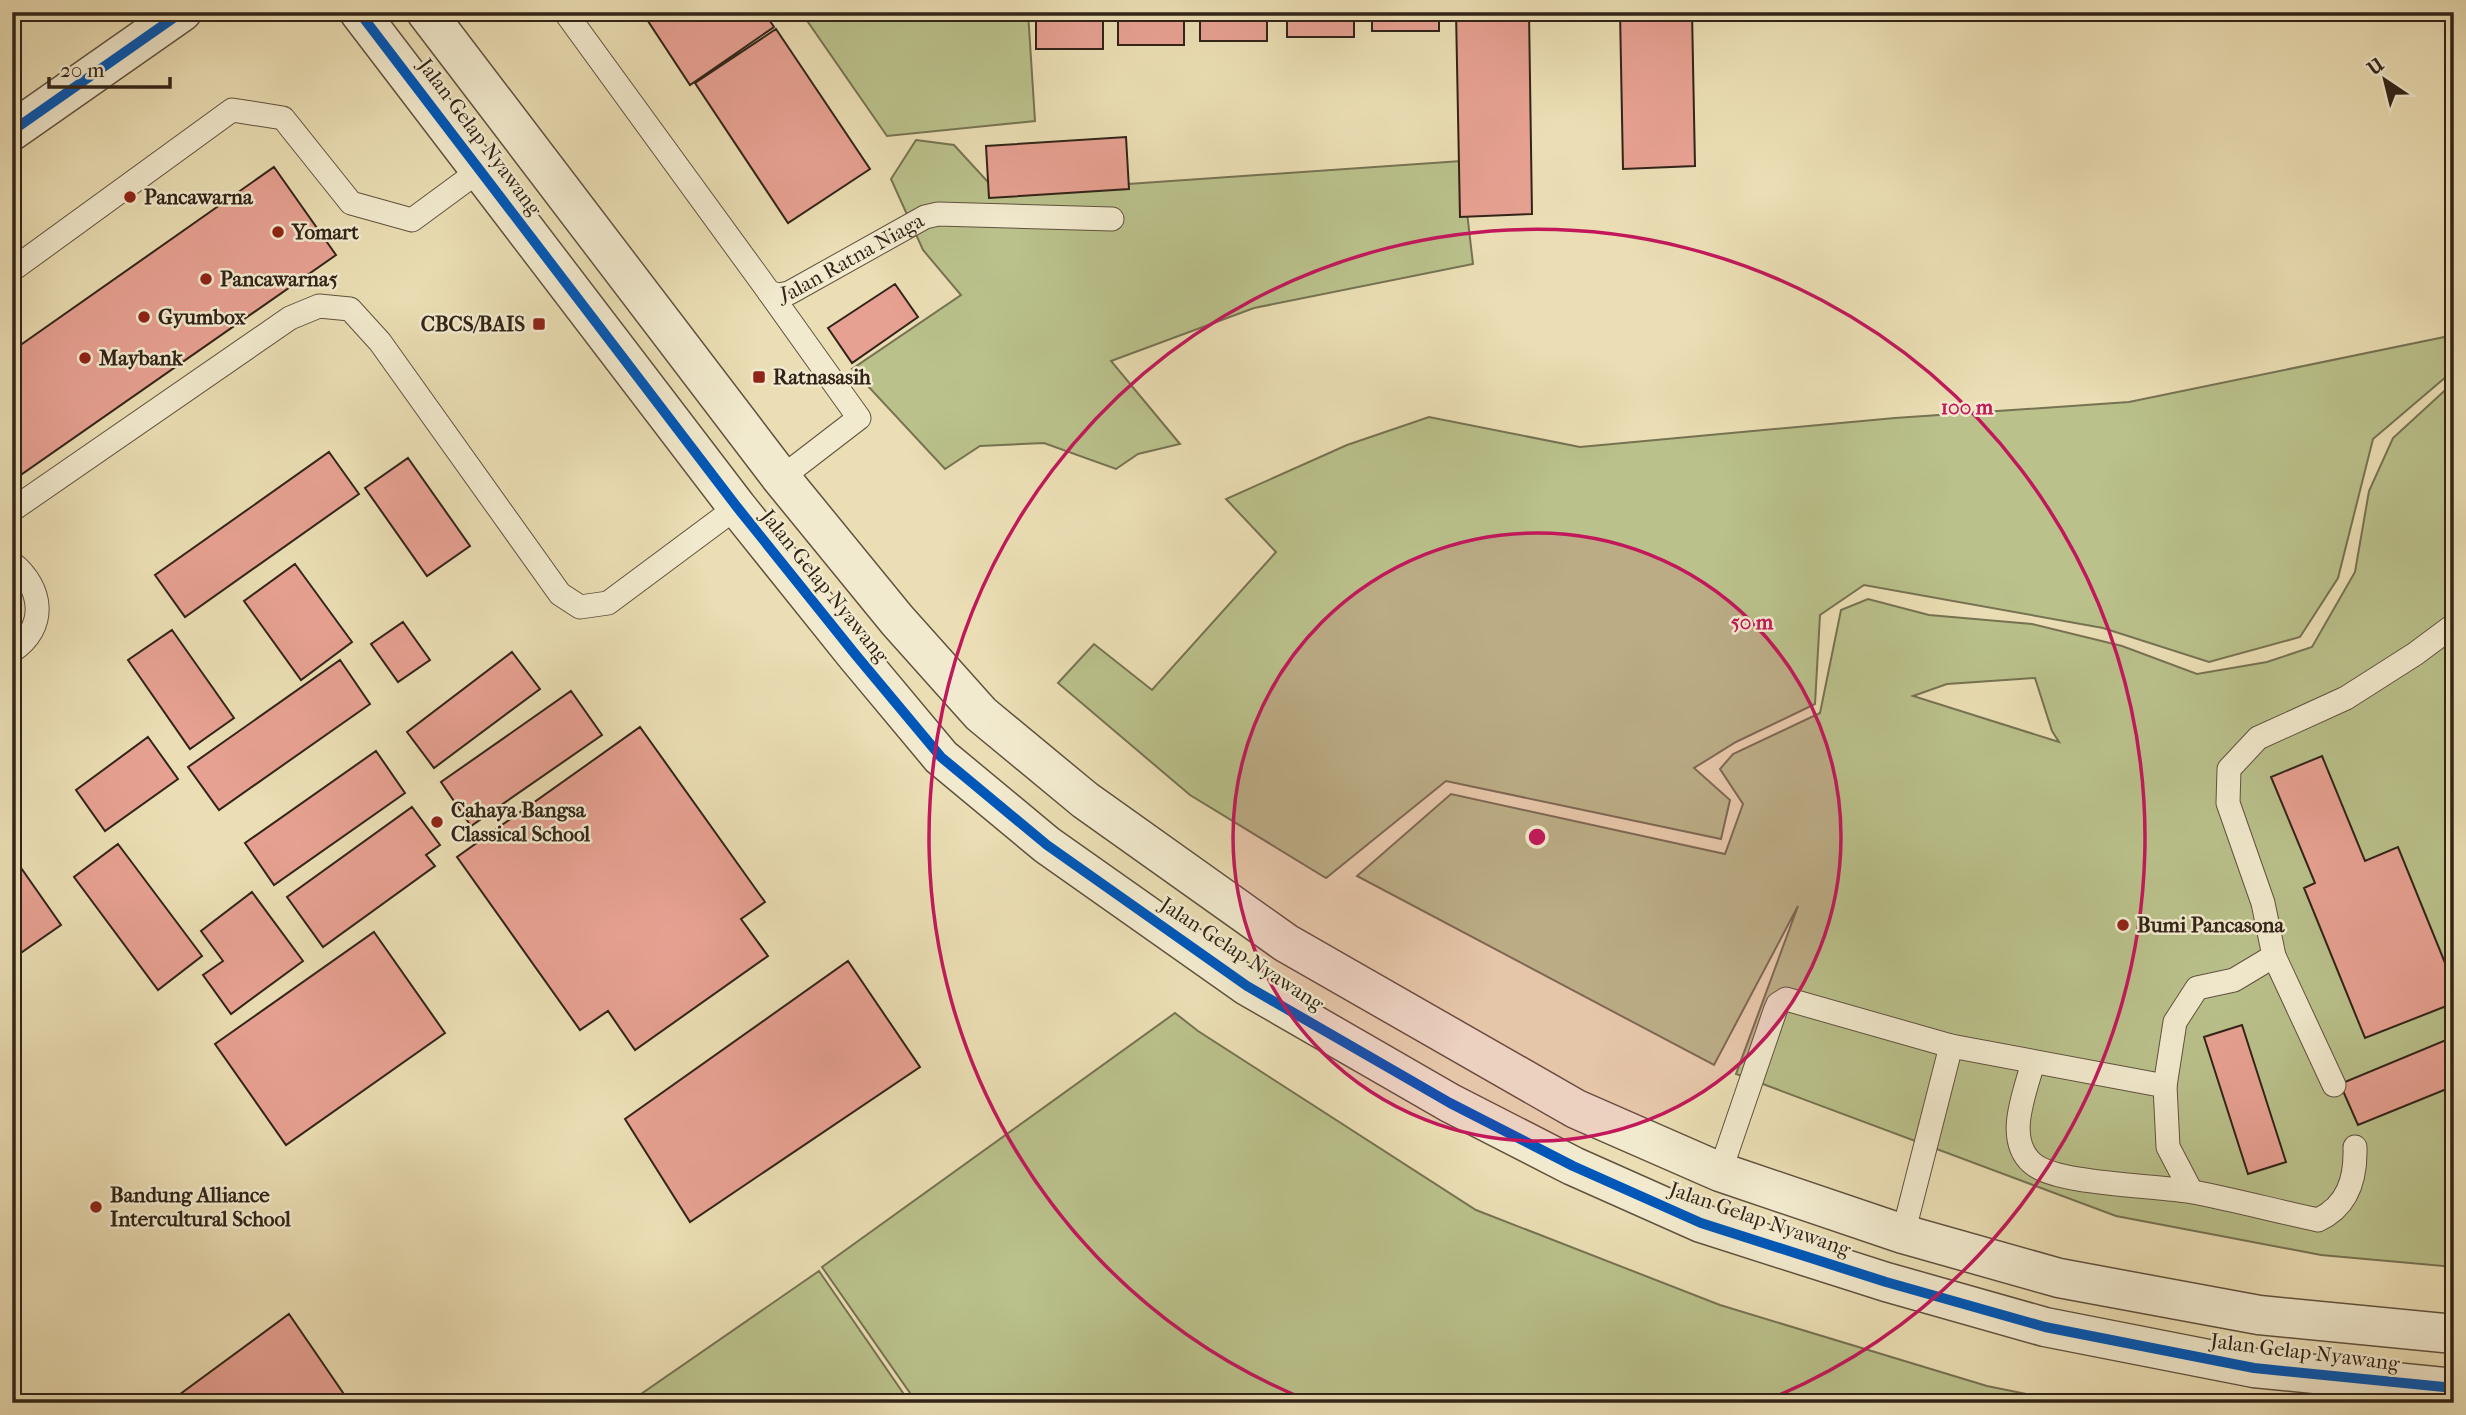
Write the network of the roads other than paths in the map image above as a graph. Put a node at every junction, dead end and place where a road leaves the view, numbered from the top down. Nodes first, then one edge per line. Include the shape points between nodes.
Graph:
1 (182, 12) edge
2 (359, 12) edge
3 (426, 12) edge
4 (565, 12) edge
5 (12, 131) edge
6 (480, 170) junction
7 (1112, 219) dead end
8 (12, 270) edge
9 (769, 292) junction
10 (781, 478) junction
11 (737, 507) junction
12 (12, 510) edge
13 (12, 563) edge
14 (2454, 625) edge
15 (12, 650) edge
16 (2274, 956) junction
17 (1951, 1046) junction
18 (2033, 1062) junction
19 (2334, 1085) dead end
20 (2165, 1086) junction
21 (2355, 1147) dead end
22 (1720, 1172) junction
23 (2191, 1192) junction
24 (1903, 1234) junction
25 (2454, 1334) edge
26 (2454, 1388) edge

1 - 5 street
2 - 6 street, Jalan Gelap Nyawang
3 - 10 street, Jalan Gelap Nyawang
4 - 9 lane, Jalan Ratna Niaga
6 - 8 lane via 412,220 351,203 284,118 232,110
6 - 11 street, Jalan Gelap Nyawang
7 - 9 lane, Jalan Ratna Niaga via 938,214 789,293
9 - 10 lane via 859,418
10 - 22 street, Jalan Gelap Nyawang via 981,714 1085,800 1286,943 1576,1109
11 - 12 lane via 608,603 580,607 560,594 380,342 350,309 319,306 290,318
11 - 26 street, Jalan Gelap Nyawang via 942,757 1046,845 1247,986 1573,1166 1701,1223 2045,1327 2254,1368
13 - 15 lane via 29,578 38,608 27,638
14 - 16 lane via 2346,698 2258,738 2229,769 2228,803 2263,903
16 - 19 lane
16 - 20 lane via 2234,980 2197,988 2175,1022
17 - 18 lane
17 - 22 lane via 1786,999 1775,1011
17 - 24 lane
18 - 20 lane
18 - 23 lane via 2016,1128 2031,1162 2058,1176
20 - 23 lane via 2168,1147
21 - 23 lane via 2345,1199 2318,1220
22 - 24 street, Jalan Gelap Nyawang
24 - 25 street, Jalan Gelap Nyawang via 2059,1278 2259,1315

